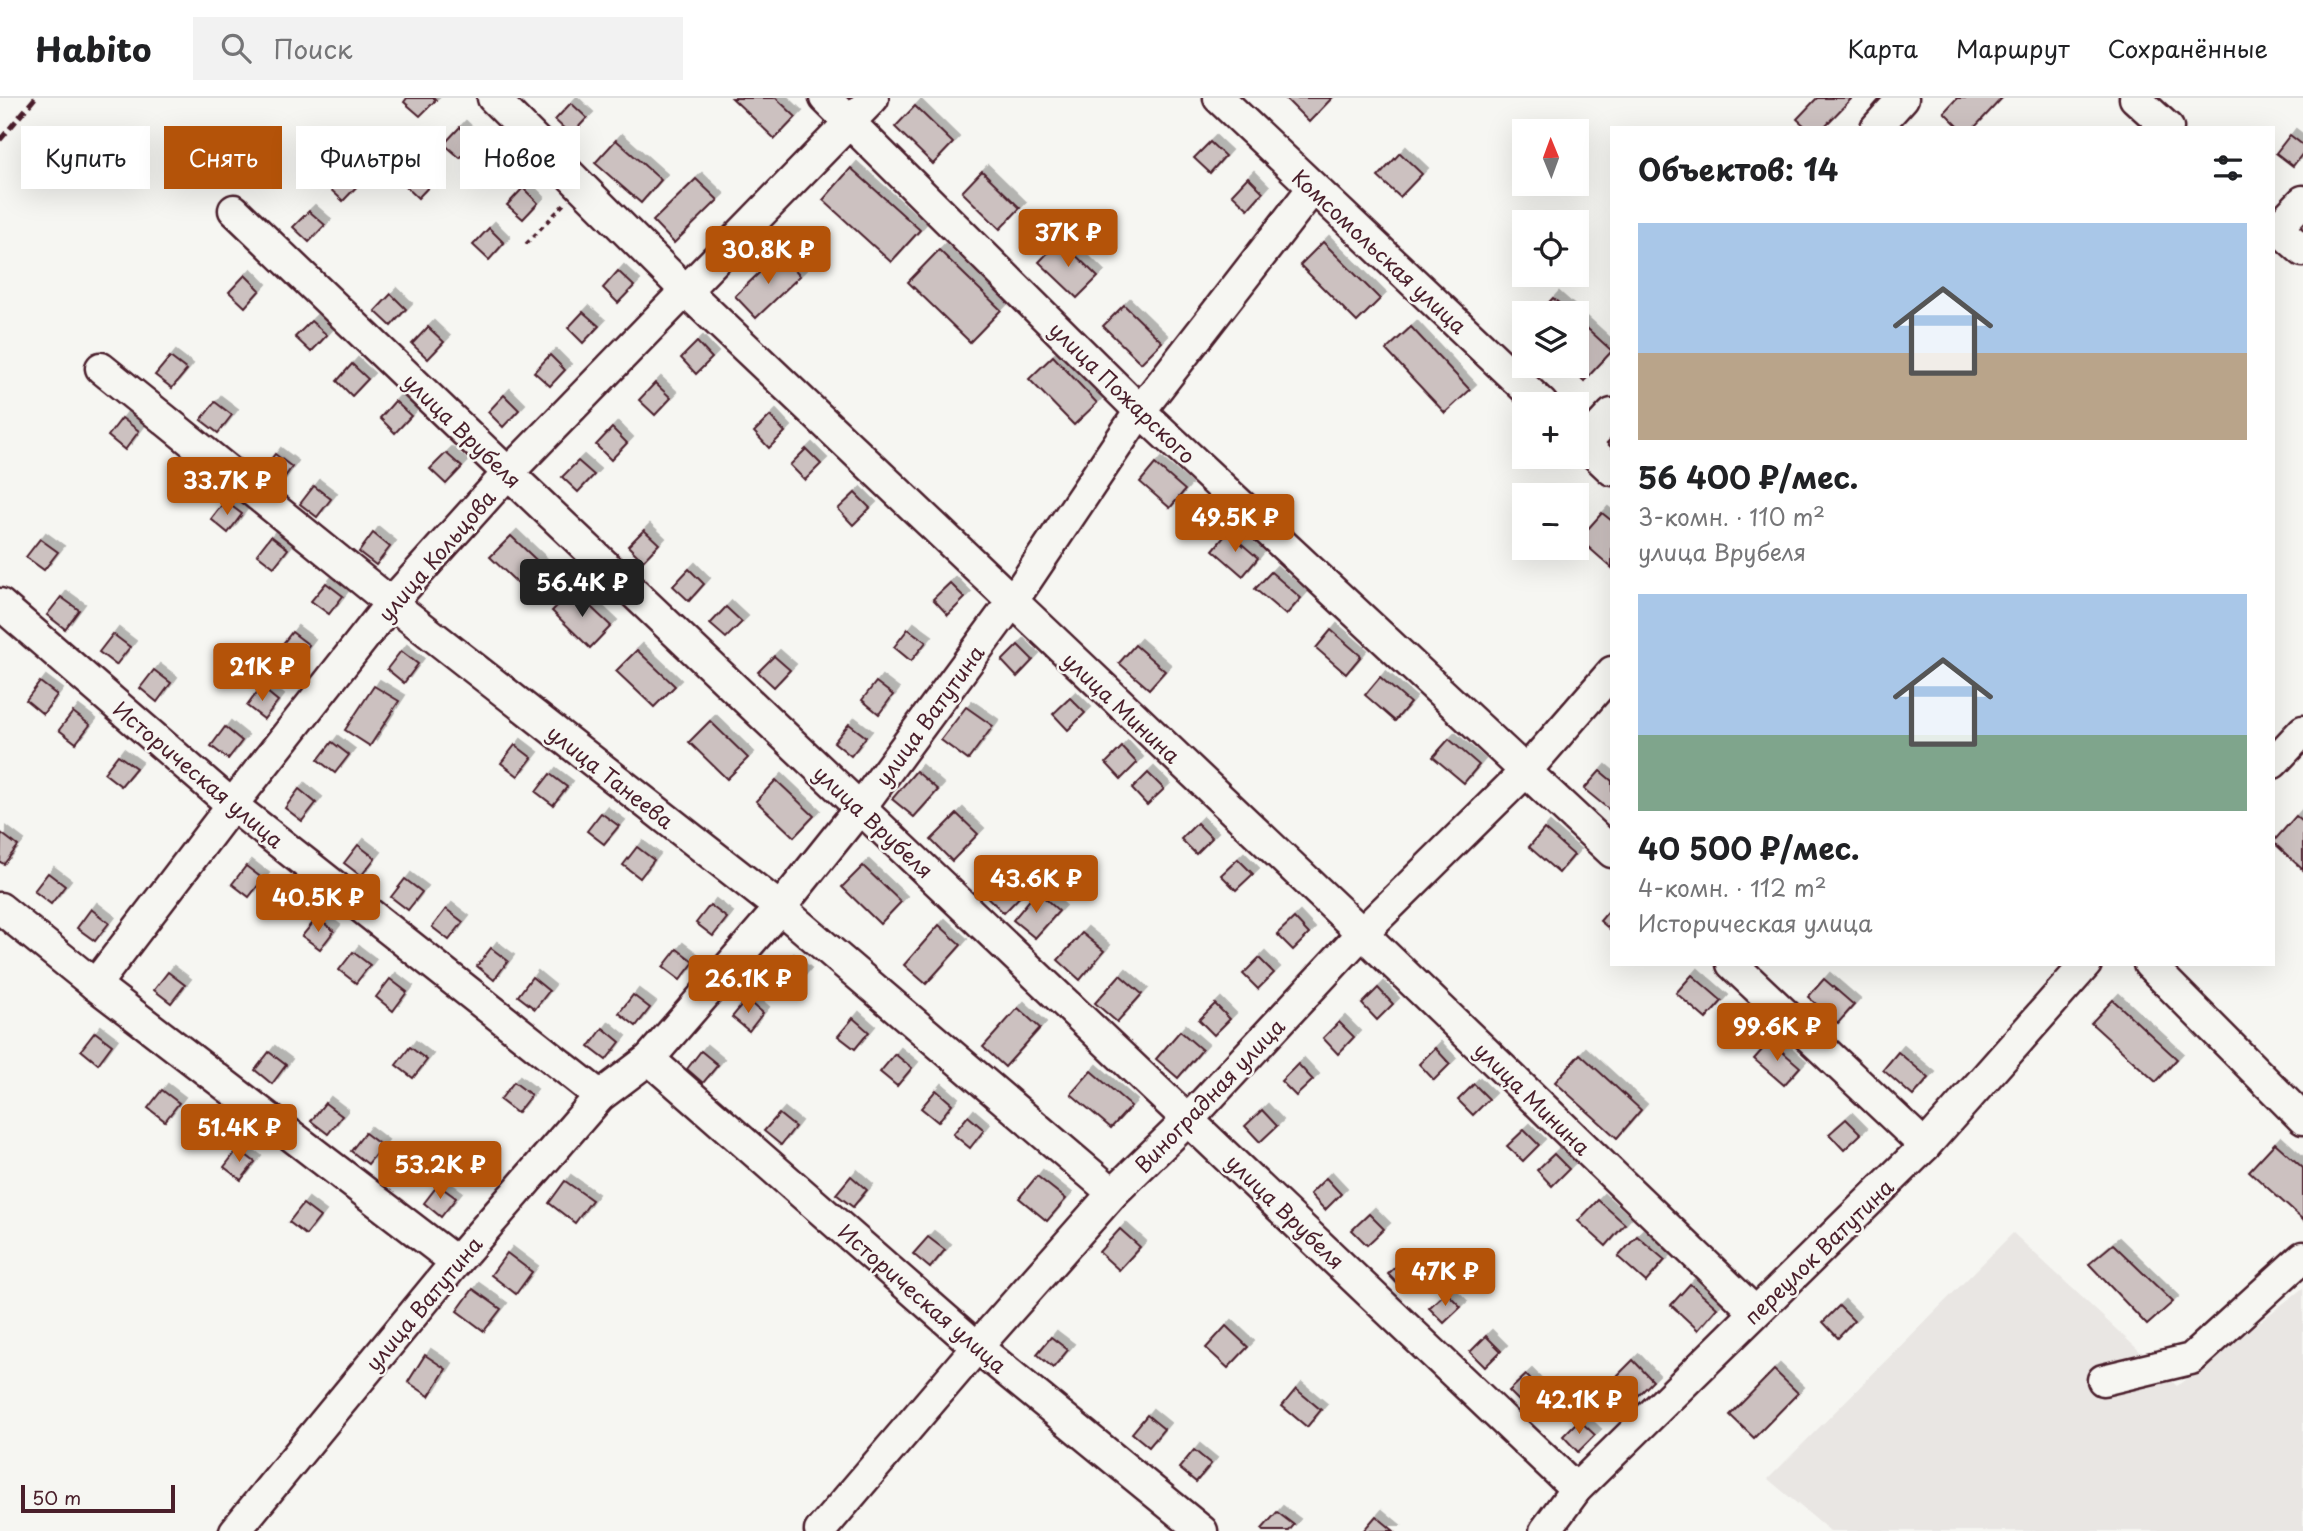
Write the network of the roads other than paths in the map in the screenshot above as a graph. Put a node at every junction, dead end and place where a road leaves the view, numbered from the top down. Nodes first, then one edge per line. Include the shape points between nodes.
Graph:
1 (493, 98) edge
2 (825, 98) edge
3 (873, 98) edge
4 (1219, 98) edge
5 (2135, 98) edge
6 (1899, 100) edge
7 (850, 122) junction
8 (1878, 126) edge
9 (2166, 126) edge
10 (1313, 188) junction
11 (2303, 201) edge
12 (234, 210) dead end
13 (2275, 228) edge
14 (2303, 251) edge
15 (685, 291) junction
16 (101, 368) dead end
17 (1529, 392) edge
18 (1140, 411) junction
19 (1610, 416) edge
20 (1589, 433) edge
21 (1589, 448) edge
22 (1610, 468) edge
23 (508, 473) junction
24 (1012, 602) junction
25 (391, 603) junction
26 (0, 604) edge
27 (1610, 674) edge
28 (2303, 731) edge
29 (2275, 761) edge
30 (1526, 771) junction
31 (232, 805) junction
32 (860, 808) junction
33 (1610, 850) edge
34 (0, 908) edge
35 (780, 908) junction
36 (1362, 933) junction
37 (1734, 966) edge
38 (2084, 966) edge
39 (2151, 966) edge
40 (95, 985) junction
41 (649, 1059) junction
42 (600, 1096) junction
43 (1189, 1119) junction
44 (2303, 1119) edge
45 (1925, 1146) junction
46 (1113, 1194) junction
47 (2303, 1257) edge
48 (456, 1262) junction
49 (1755, 1312) junction
50 (977, 1347) junction
51 (2103, 1380) dead end
52 (1576, 1489) junction
53 (235, 1531) edge
54 (820, 1531) edge
55 (1202, 1531) edge
56 (1545, 1531) edge

1 - 15 street, улица Минина
2 - 7 street, улица Пожарского
3 - 7 street, улица Кольцова
4 - 10 street, Комсомольская улица
5 - 9 street
6 - 8 street
7 - 15 street, улица Кольцова
7 - 18 street, улица Пожарского
10 - 17 street, Комсомольская улица
10 - 18 street, улица Ватутина
11 - 13 street
12 - 23 street, улица Врубеля
13 - 14 street
15 - 23 street, улица Кольцова
15 - 24 street, улица Минина
16 - 25 street, улица Танеева
18 - 24 street, улица Ватутина
18 - 30 street, улица Пожарского
19 - 20 street
21 - 22 street
23 - 25 street, улица Кольцова
23 - 32 street, улица Врубеля
24 - 32 street, улица Ватутина
24 - 36 street, улица Минина
25 - 31 street, улица Кольцова
25 - 35 street, улица Танеева
26 - 31 street, Историческая улица
27 - 30 street, Виноградная улица
28 - 29 street
30 - 33 street, улица Пожарского
30 - 36 street, Виноградная улица
31 - 40 street, улица Кольцова
31 - 42 street, Историческая улица
32 - 35 street, улица Ватутина
32 - 43 street, улица Врубеля
34 - 40 street
35 - 41 street, улица Ватутина
35 - 46 street, улица Танеева
36 - 43 street, Виноградная улица
36 - 49 street, улица Минина
37 - 45 street
38 - 45 street, переулок Ватутина
39 - 44 street
40 - 48 street
41 - 42 street, улица Ватутина
41 - 50 street, Историческая улица
42 - 48 street, улица Ватутина
43 - 46 street, Виноградная улица
43 - 52 street, улица Врубеля
45 - 49 street, переулок Ватутина
46 - 50 street, Виноградная улица
47 - 51 street via 2190,1359
48 - 53 street, улица Ватутина
49 - 52 street, переулок Ватутина
50 - 54 street, Виноградная улица
50 - 55 street, Историческая улица
52 - 56 street, переулок Ватутина

